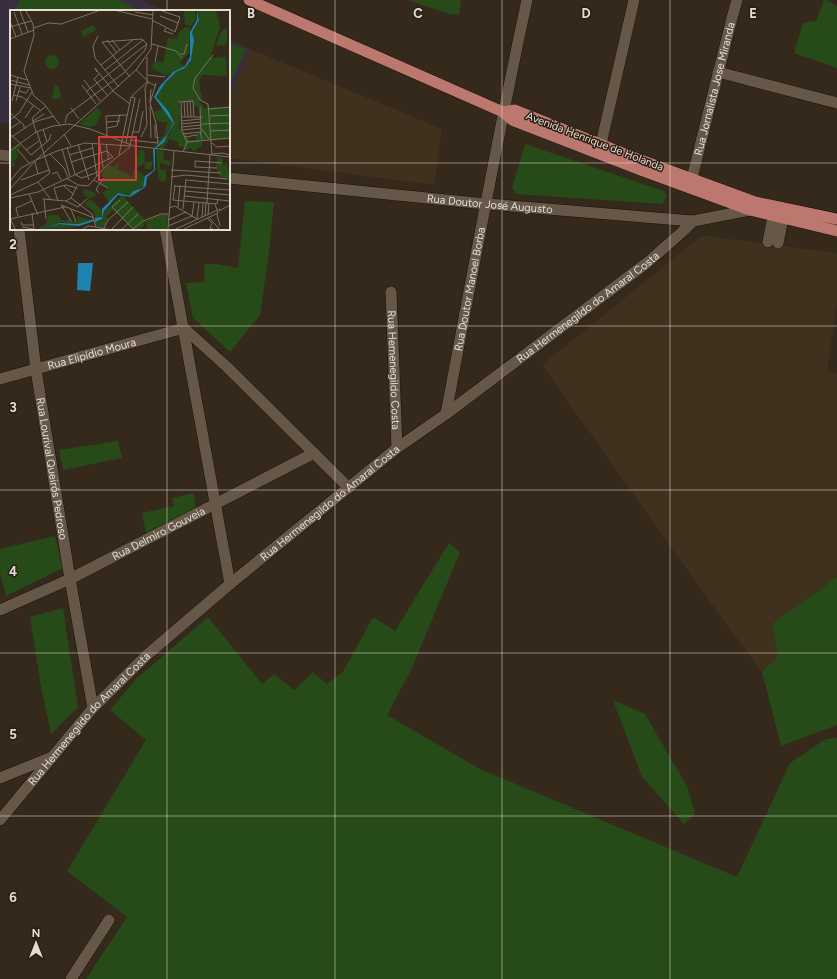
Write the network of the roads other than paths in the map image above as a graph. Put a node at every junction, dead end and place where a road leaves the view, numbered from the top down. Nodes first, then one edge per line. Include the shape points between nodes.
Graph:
1 (249, 0) edge
2 (527, 0) edge
3 (634, 0) edge
4 (737, 0) edge
5 (718, 72) junction
6 (837, 102) edge
7 (503, 112) junction
8 (600, 144) junction
9 (0, 155) edge
10 (10, 156) edge
11 (230, 178) edge
12 (692, 178) junction
13 (485, 204) junction
14 (750, 210) junction
15 (778, 218) junction
16 (837, 220) edge
17 (693, 221) junction
18 (19, 230) edge
19 (165, 230) edge
20 (837, 231) edge
21 (773, 242) dead end
22 (391, 292) dead end
23 (184, 328) junction
24 (36, 370) junction
25 (0, 379) edge
26 (446, 414) junction
27 (397, 448) junction
28 (314, 453) junction
29 (349, 488) junction
30 (216, 504) junction
31 (70, 579) junction
32 (230, 584) junction
33 (0, 610) edge
34 (93, 708) junction
35 (52, 757) junction
36 (0, 778) edge
37 (0, 820) edge
38 (109, 920) dead end
39 (70, 979) edge

1 - 7 main road, Avenida Henrique de Holanda
2 - 7 street, Rua Doutor Manoel Borba
3 - 8 street
4 - 5 street, Rua Jornalista Jose Miranda
5 - 6 street
5 - 12 street, Rua Jornalista Jose Miranda
7 - 8 main road, Avenida Henrique de Holanda via 515,110
7 - 13 street, Rua Doutor Manoel Borba
7 - 14 main road via 512,120
8 - 12 main road, Avenida Henrique de Holanda
9 - 10 street
11 - 13 street, Rua Doutor José Augusto
12 - 16 main road, Avenida Henrique de Holanda via 755,202
13 - 17 street, Rua Doutor José Augusto
13 - 26 street, Rua Doutor Manoel Borba
14 - 15 main road
14 - 17 street, Rua Doutor José Augusto
15 - 20 main road
15 - 21 street
17 - 26 street, Rua Hermenegildo do Amaral Costa via 658,254
18 - 24 street, Rua Lourival Queirós Pedroso
19 - 23 street
22 - 27 street, Rua Hemenegildo Costa
23 - 24 street, Rua Elipídio Moura
23 - 28 street
23 - 30 street
24 - 25 street, Rua Elipídio Moura
24 - 31 street, Rua Lourival Queirós Pedroso
26 - 27 street, Rua Hermenegildo do Amaral Costa
27 - 29 street, Rua Hermenegildo do Amaral Costa
28 - 29 street
28 - 30 street, Rua Delmiro Gouveia
29 - 32 street, Rua Hermenegildo do Amaral Costa
30 - 31 street, Rua Delmiro Gouveia
30 - 32 street
31 - 33 street, Rua Delmiro Gouveia
31 - 34 street, Rua Lourival Queirós Pedroso
32 - 34 street, Rua Hermenegildo do Amaral Costa via 148,654
34 - 35 street, Rua Hermenegildo do Amaral Costa
35 - 36 street
35 - 37 street, Rua Hermenegildo do Amaral Costa
38 - 39 street

